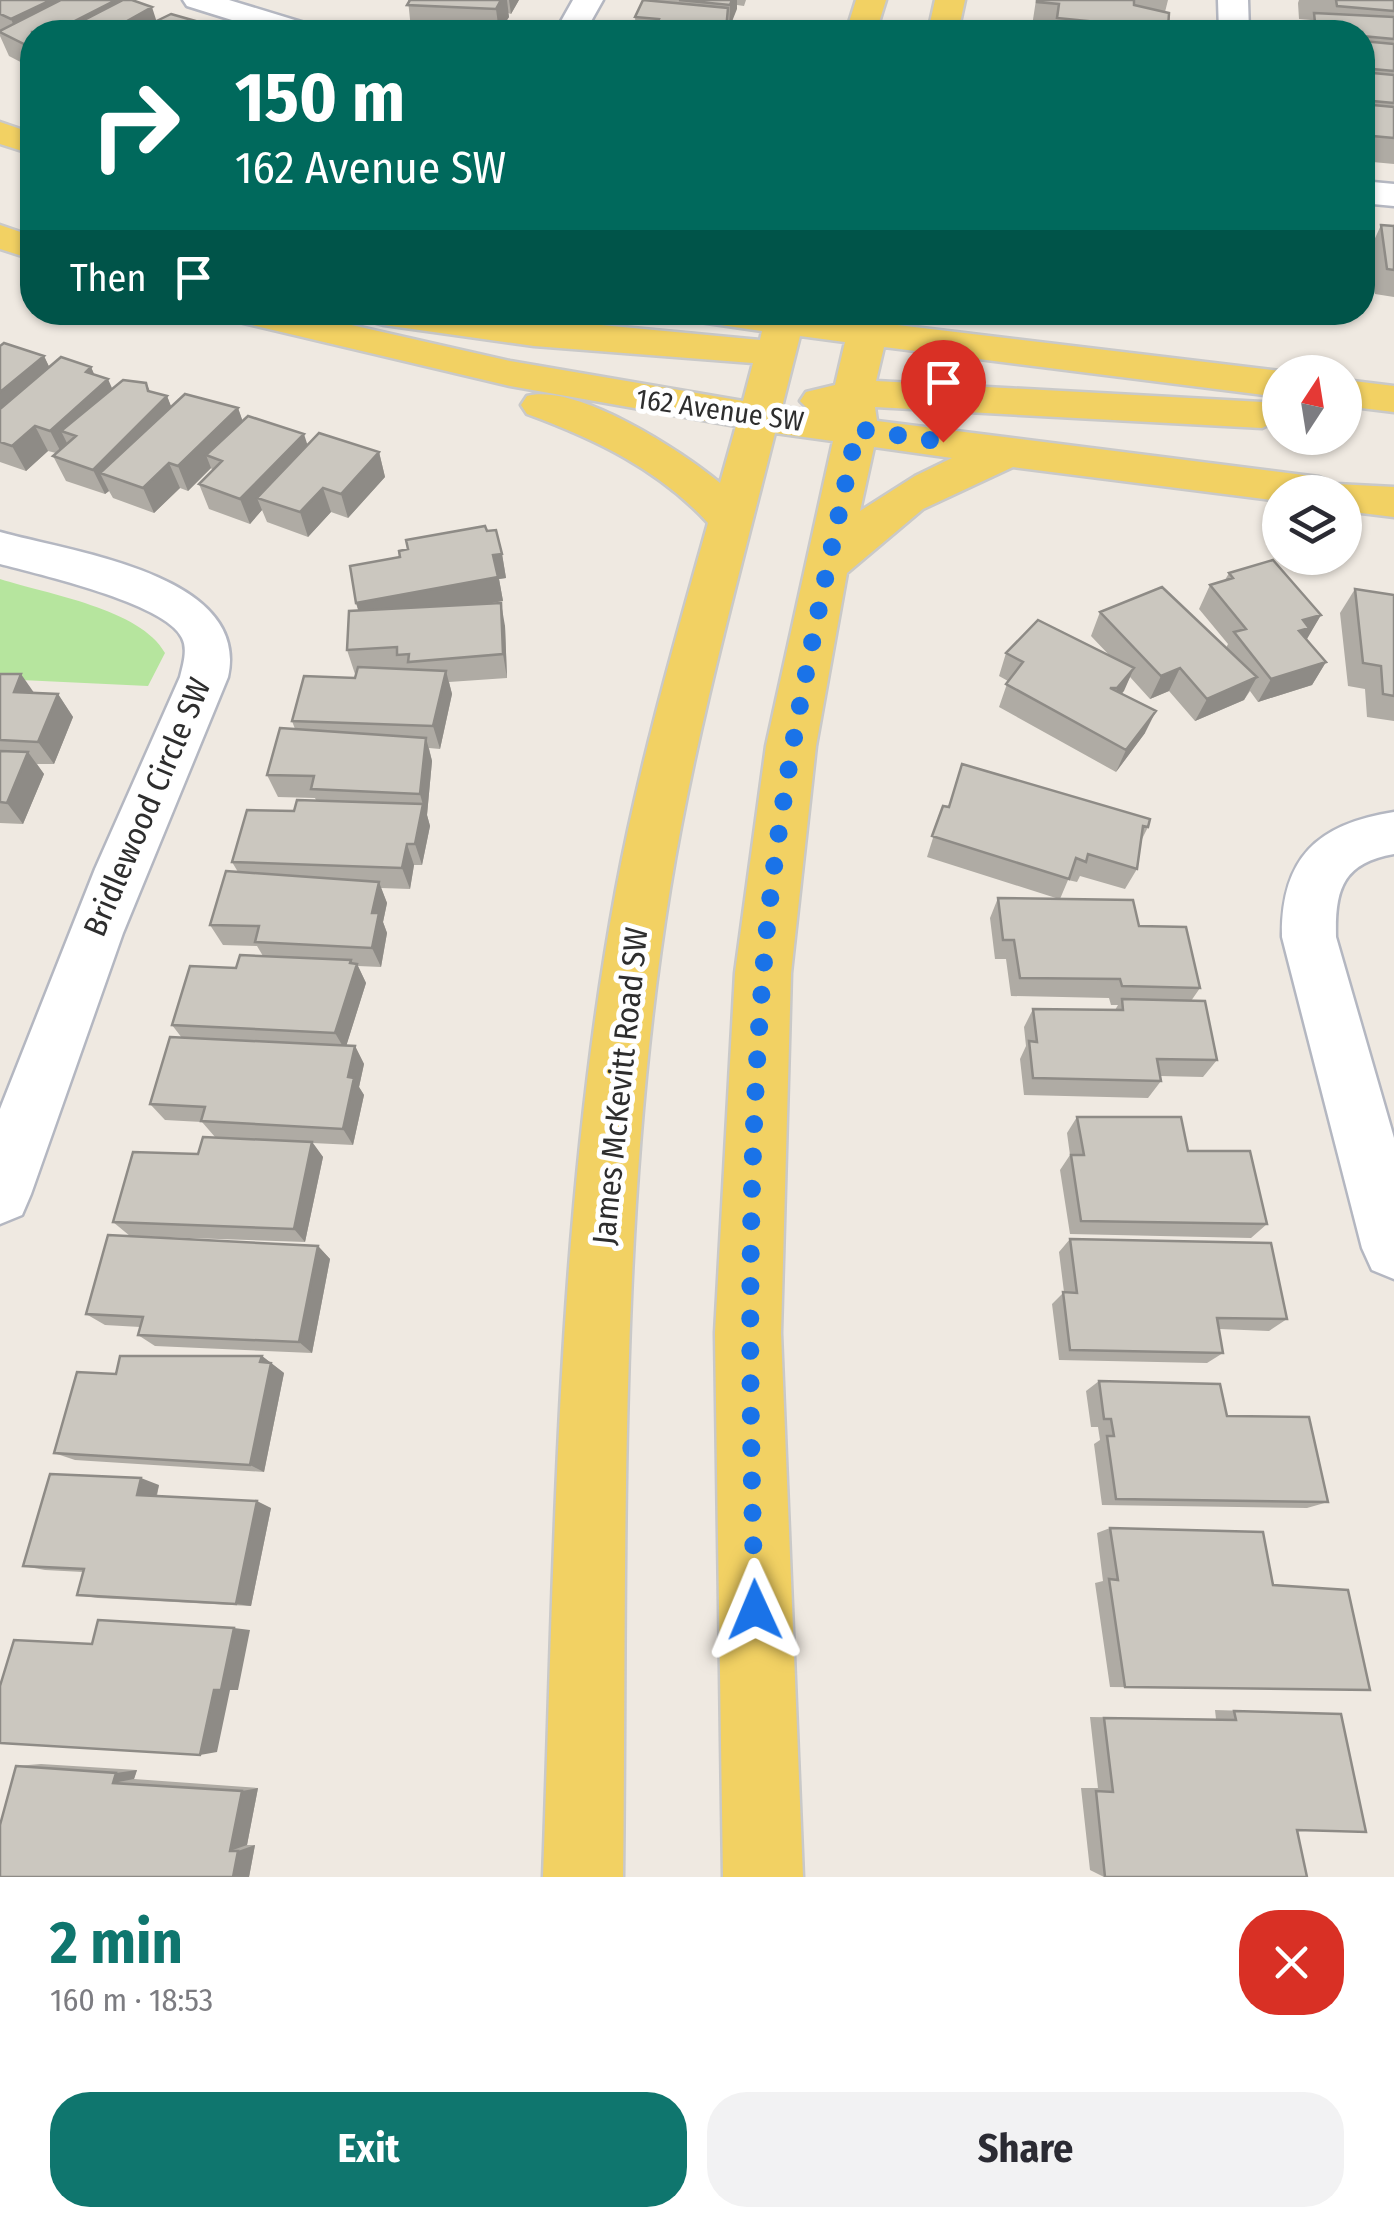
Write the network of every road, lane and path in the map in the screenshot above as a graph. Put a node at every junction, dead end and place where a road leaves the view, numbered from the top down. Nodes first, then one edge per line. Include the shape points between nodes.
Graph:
1 (198, 0) edge
2 (262, 20) edge
3 (297, 325) edge
4 (471, 325) edge
5 (837, 325) edge
6 (869, 325) edge
7 (889, 325) edge
8 (1032, 325) edge
9 (782, 330) edge
10 (406, 352) junction
11 (1233, 378) junction
12 (1262, 382) edge
13 (1362, 394) edge
14 (1394, 399) edge
15 (855, 411) junction
16 (759, 416) junction
17 (1262, 416) edge
18 (1362, 421) edge
19 (1394, 423) edge
20 (1012, 452) junction
21 (1262, 485) edge
22 (1362, 498) edge
23 (1394, 502) edge
24 (732, 521) junction
25 (0, 548) edge
26 (824, 567) junction
27 (1394, 833) edge
28 (0, 1194) edge
29 (1394, 1248) edge
30 (583, 1877) edge
31 (763, 1877) edge

1 - 2 street
3 - 10 main road, 162 Avenue SW
4 - 9 main road via 534,334
5 - 9 main road
6 - 15 main road
7 - 11 main road
8 - 11 main road
9 - 16 main road, James McKevitt Road SW
10 - 16 main road, 162 Avenue SW
10 - 24 main road via 649,449 703,489
11 - 12 main road
13 - 14 main road
15 - 16 main road, 162 Avenue SW
15 - 17 main road
15 - 20 main road, 162 Avenue SW
15 - 26 main road
16 - 24 main road, James McKevitt Road SW
18 - 19 main road
20 - 21 main road, 162 Avenue SW
20 - 26 main road via 920,488 863,528
22 - 23 main road
24 - 30 main road, James McKevitt Road SW via 651,850 625,1017 597,1301
25 - 28 street, Bridlewood Circle SW via 174,603 204,630 210,652 96,926
26 - 31 main road via 792,746 763,973 748,1333
27 - 29 street via 1344,848 1314,881 1310,937

